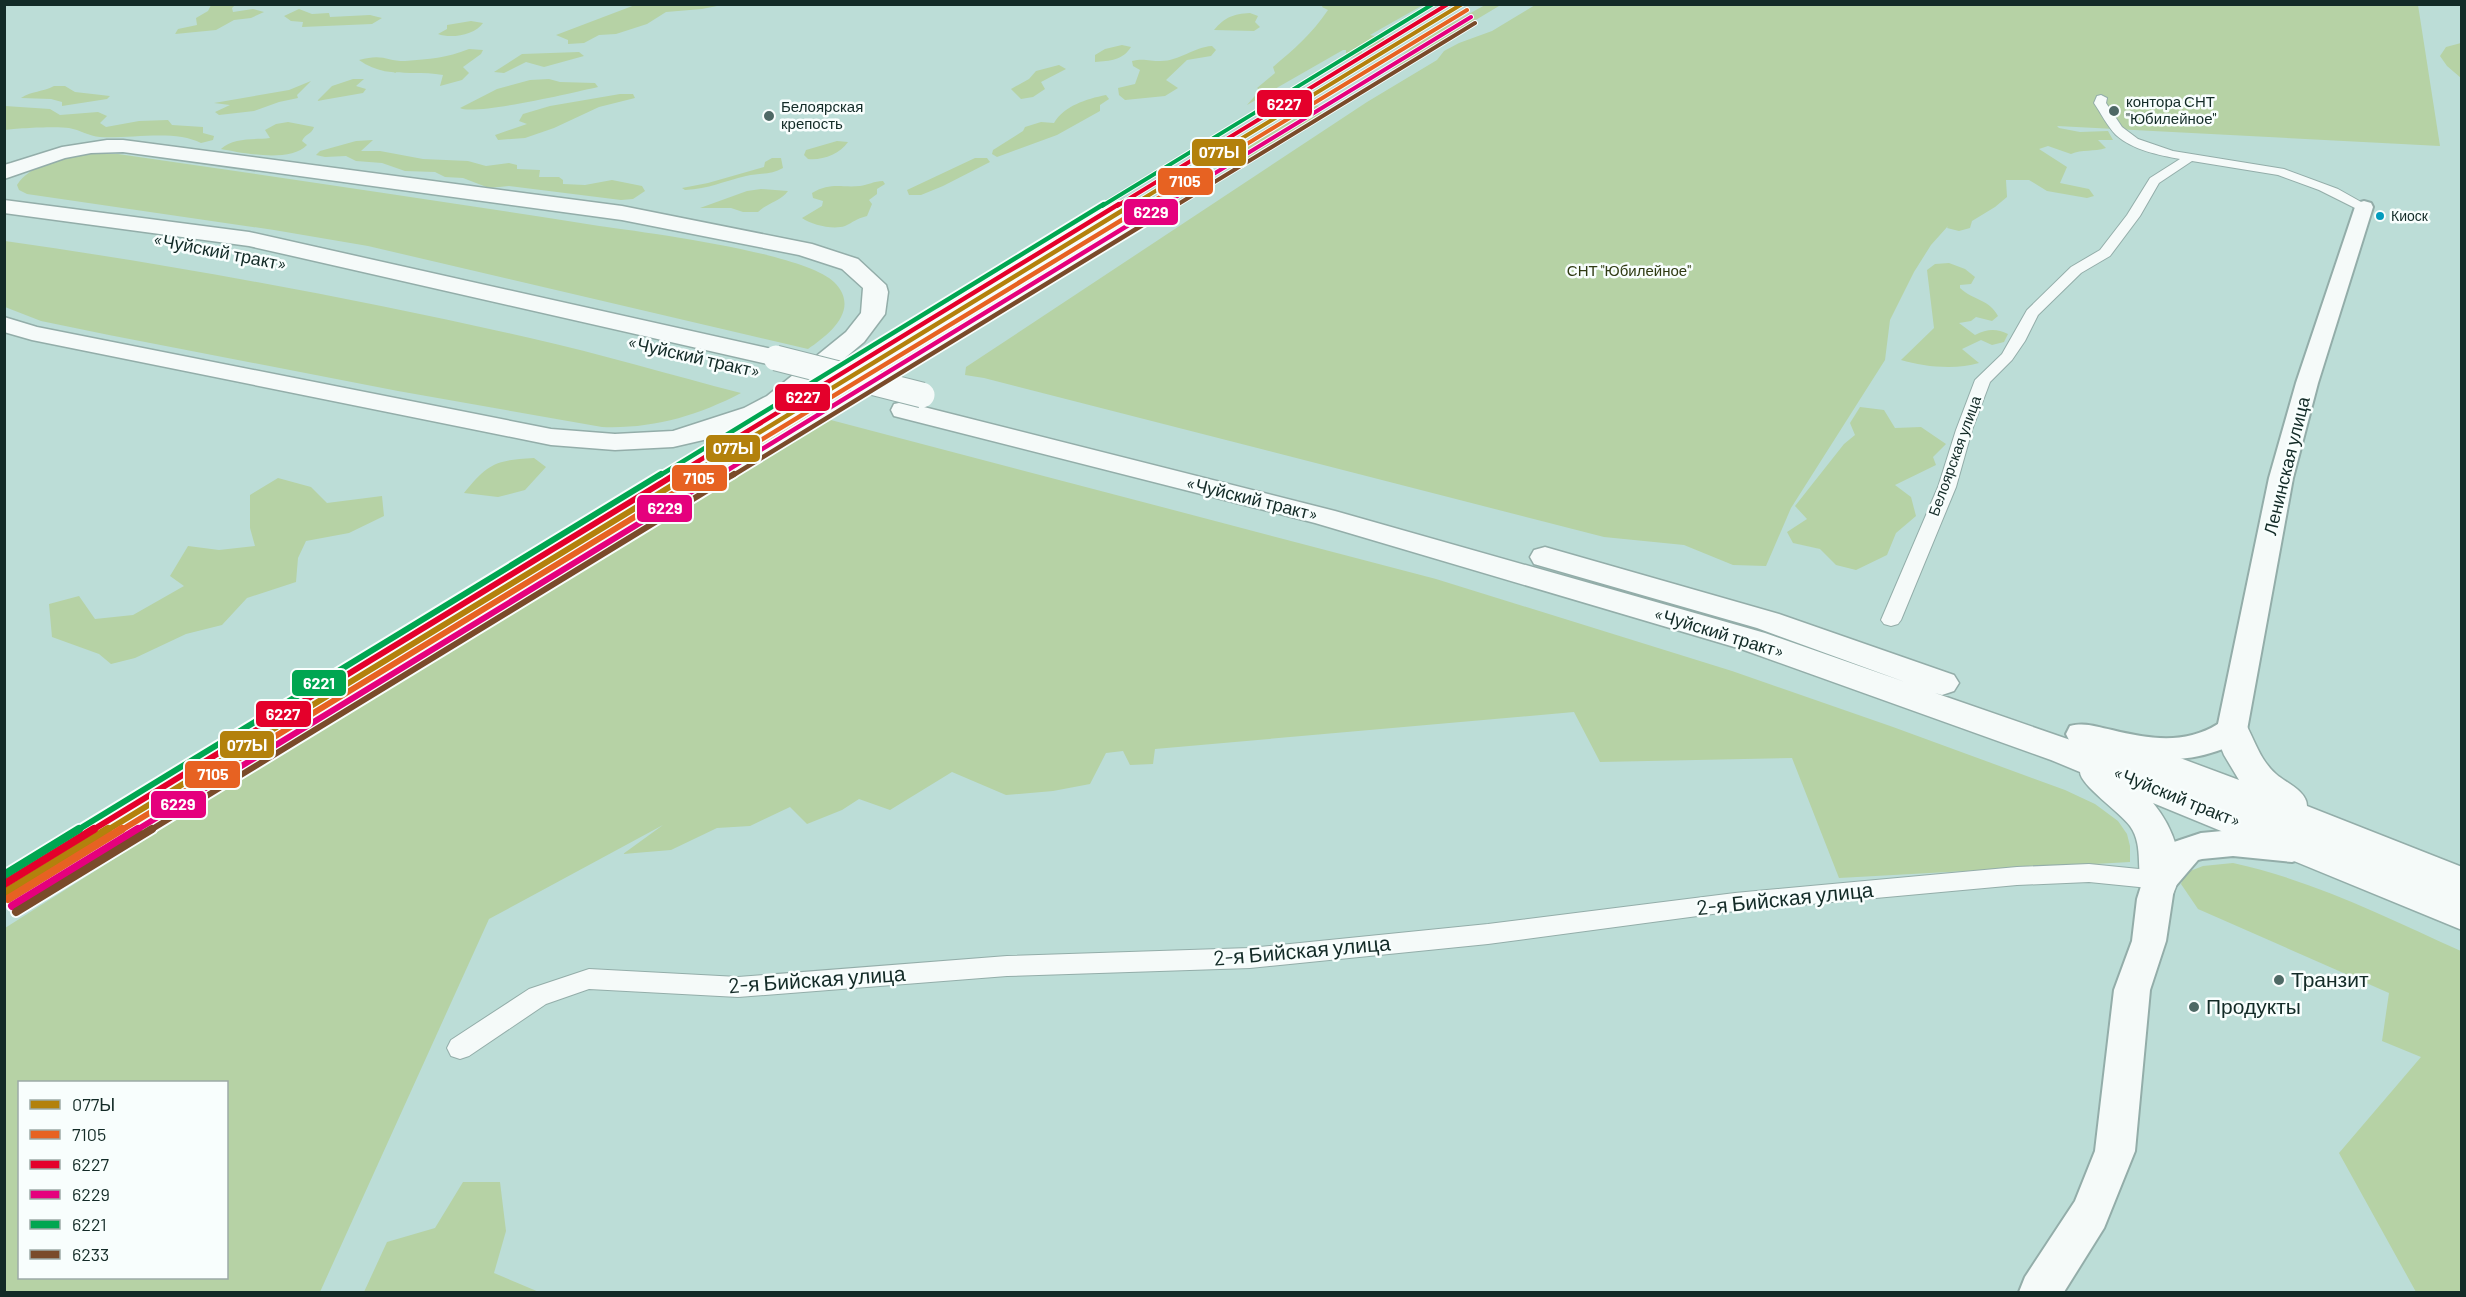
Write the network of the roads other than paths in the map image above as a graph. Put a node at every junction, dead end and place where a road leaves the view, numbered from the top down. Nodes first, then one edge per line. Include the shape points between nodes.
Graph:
1 (2101, 98) dead end
2 (2191, 157) junction
3 (4, 173) edge
4 (4, 206) edge
5 (2364, 207) joint
6 (4, 219) edge
7 (4, 324) edge
8 (769, 365) junction
9 (1891, 620) dead end
10 (2232, 730) junction
11 (2072, 742) junction
12 (2317, 839) junction
13 (2160, 881) junction
14 (2462, 884) edge
15 (2462, 914) edge
16 (460, 1048) dead end
17 (2040, 1293) edge

1 - 2 street via 2100,103 2121,134 2140,146
2 - 5 street via 2277,171 2329,189
2 - 9 street, Белоярская улица via 2154,181 2105,253 2076,270 2032,313 2007,357 1983,380 1947,487
3 - 7 highway via 66,150 123,146 622,213 804,249 850,264 868,278 876,292 873,314 855,337 776,402 702,432 645,442 551,437 32,333
4 - 8 highway, «Чуйский тракт» via 249,239
5 - 10 street, Ленинская улица via 2281,478
6 - 8 highway, «Чуйский тракт» via 227,251
8 - 11 highway, «Чуйский тракт» via 1325,517 1754,641
10 - 11 street via 2217,742 2179,752
10 - 12 highway via 2247,767
11 - 12 highway, «Чуйский тракт»
11 - 13 highway via 2146,820 2157,847
12 - 13 street via 2201,846 2186,851
12 - 14 highway, «Чуйский тракт»
12 - 15 highway, «Чуйский тракт»
13 - 16 street, 2-я Бийская улица via 2089,873 2017,876 1735,902 1488,934 1250,958 1007,966 738,987 590,979 538,996
13 - 17 street via 2149,941 2132,990 2115,1150 2090,1214

